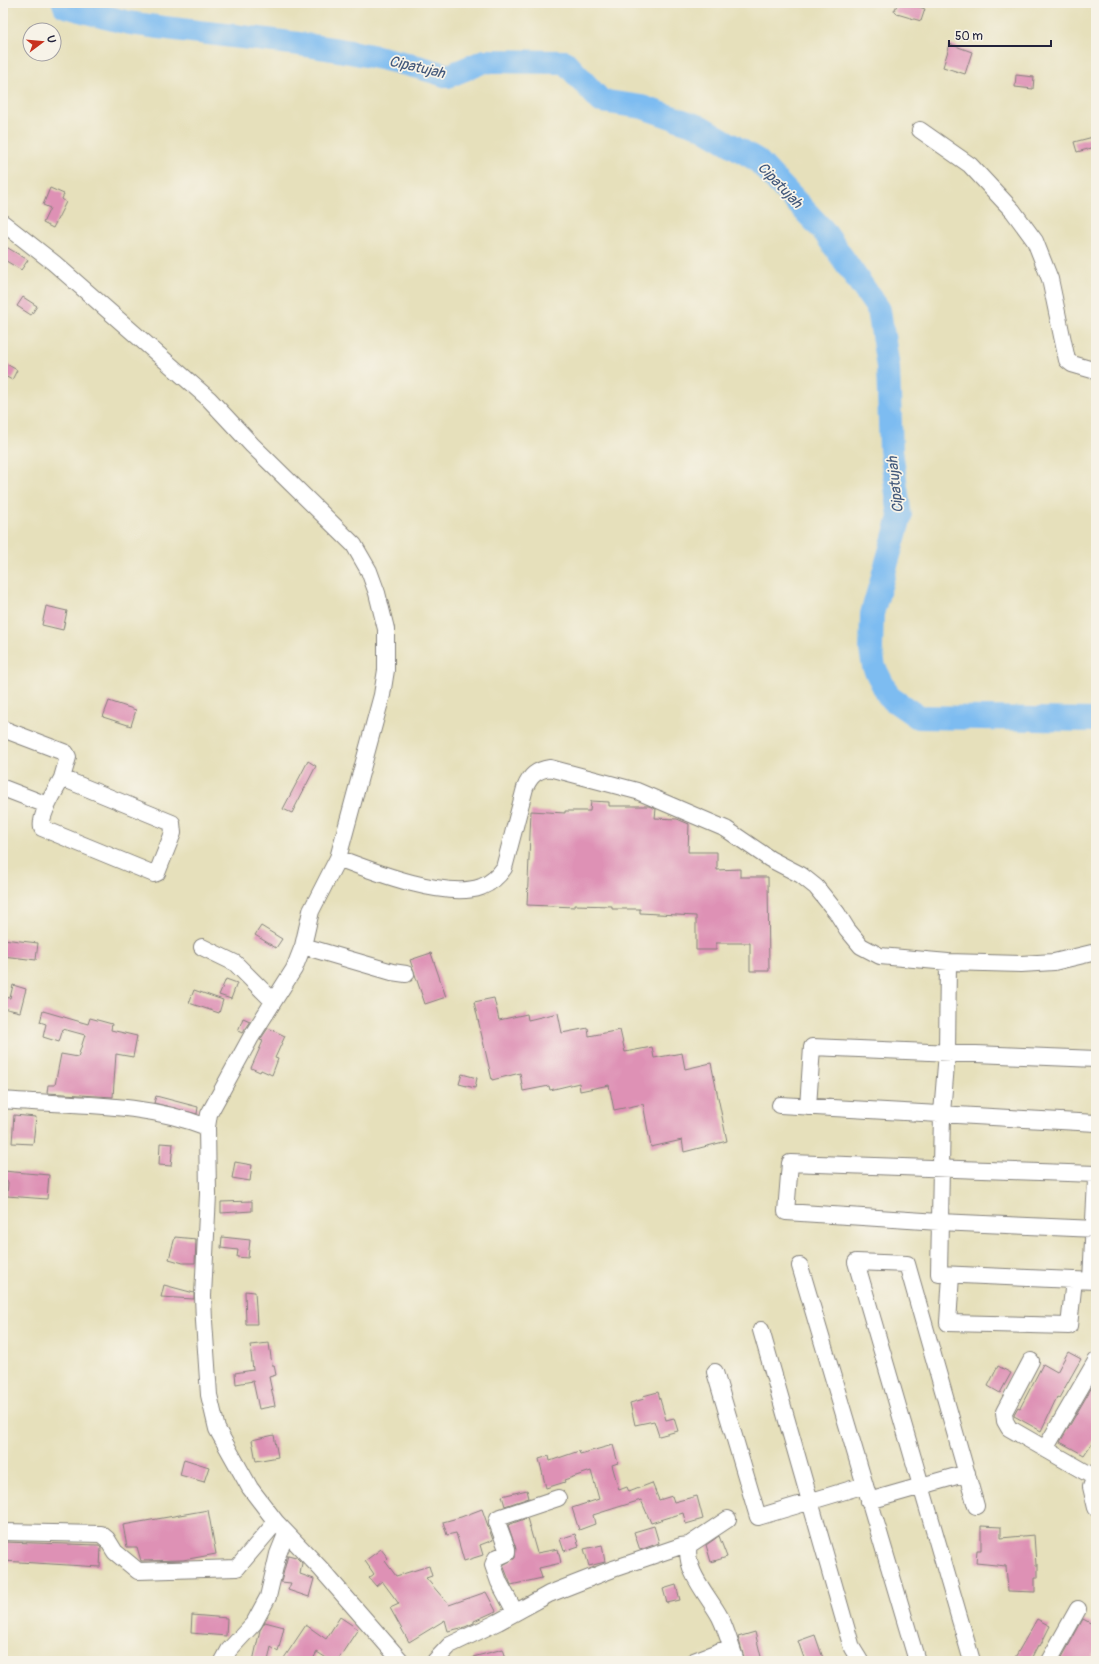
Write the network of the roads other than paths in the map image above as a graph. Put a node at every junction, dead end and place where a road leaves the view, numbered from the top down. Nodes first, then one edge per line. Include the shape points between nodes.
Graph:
1 (920, 130) dead end
2 (3, 223) edge
3 (1096, 371) edge
4 (3, 728) edge
5 (62, 778) junction
6 (3, 788) edge
7 (47, 805) junction
8 (338, 858) junction
9 (303, 946) junction
10 (202, 947) dead end
11 (1096, 952) edge
12 (948, 962) junction
13 (406, 974) dead end
14 (273, 1001) junction
15 (947, 1053) junction
16 (1096, 1059) edge
17 (3, 1100) edge
18 (780, 1105) dead end
19 (808, 1107) junction
20 (942, 1113) junction
21 (1096, 1123) edge
22 (206, 1127) junction
23 (940, 1168) junction
24 (1096, 1174) edge
25 (1096, 1180) edge
26 (939, 1222) junction
27 (1095, 1229) edge
28 (800, 1266) dead end
29 (951, 1275) junction
30 (1074, 1280) junction
31 (1094, 1281) edge
32 (761, 1330) dead end
33 (1031, 1361) dead end
34 (1096, 1361) edge
35 (715, 1372) dead end
36 (1045, 1449) junction
37 (967, 1473) junction
38 (1095, 1476) edge
39 (865, 1485) junction
40 (921, 1486) junction
41 (558, 1498) dead end
42 (810, 1501) junction
43 (869, 1501) junction
44 (976, 1506) dead end
45 (1096, 1508) edge
46 (728, 1519) dead end
47 (276, 1522) junction
48 (3, 1532) edge
49 (286, 1534) junction
50 (689, 1545) junction
51 (1078, 1609) dead end
52 (515, 1612) junction
53 (733, 1654) edge
54 (223, 1661) edge
55 (401, 1661) edge
56 (434, 1661) edge
57 (694, 1661) edge
58 (860, 1661) edge
59 (917, 1661) edge
60 (972, 1661) edge
61 (1049, 1661) edge

1 - 3 street via 970,165 1023,224 1034,241 1050,279 1067,360
2 - 8 street via 54,263 209,399 354,545 363,560 377,592 386,628 386,670 382,696
4 - 5 street via 66,753 68,757
5 - 7 street
5 - 7 street via 172,822 173,833 157,873 154,874 42,828
6 - 7 street
8 - 9 street via 311,912
8 - 12 street via 392,878 445,890 480,888 496,879 504,868 530,777 540,769 550,768 637,791 726,829 816,886 838,913 846,929 872,953 880,956
9 - 13 street
9 - 14 street via 294,969
10 - 14 street via 235,963
11 - 12 street via 1054,962
12 - 15 street
14 - 22 street via 209,1114
15 - 16 street
15 - 19 street via 812,1047
15 - 20 street
17 - 22 street via 83,1103 130,1108 184,1118
18 - 19 street
19 - 20 street
20 - 21 street
20 - 23 street
22 - 47 street via 208,1194 203,1296 209,1396 223,1442 250,1488
23 - 24 street
23 - 26 street
23 - 26 street via 790,1163 786,1212
25 - 27 street
26 - 27 street
26 - 29 street via 939,1274
27 - 31 street
28 - 39 street
29 - 30 street
29 - 30 street via 948,1323 1069,1326
30 - 31 street
32 - 42 street
33 - 36 street via 1004,1412 1004,1418 1009,1428
34 - 36 street
35 - 42 street via 758,1517
36 - 38 street
37 - 40 street
37 - 40 street via 907,1264 856,1262
37 - 44 street
38 - 45 street via 1091,1487
39 - 42 street
39 - 43 street
40 - 43 street
40 - 60 street
41 - 52 street via 498,1518 507,1553 496,1558 493,1566
42 - 58 street via 852,1648
43 - 59 street
46 - 50 street
47 - 48 street via 237,1568 192,1571 138,1571 115,1552 101,1534
47 - 49 street
49 - 54 street via 278,1554 268,1597 254,1623 229,1650
49 - 55 street via 321,1568
50 - 52 street via 613,1568 549,1594
50 - 53 street via 688,1552 694,1574 720,1618
51 - 61 street
52 - 56 street via 450,1645
53 - 57 street

